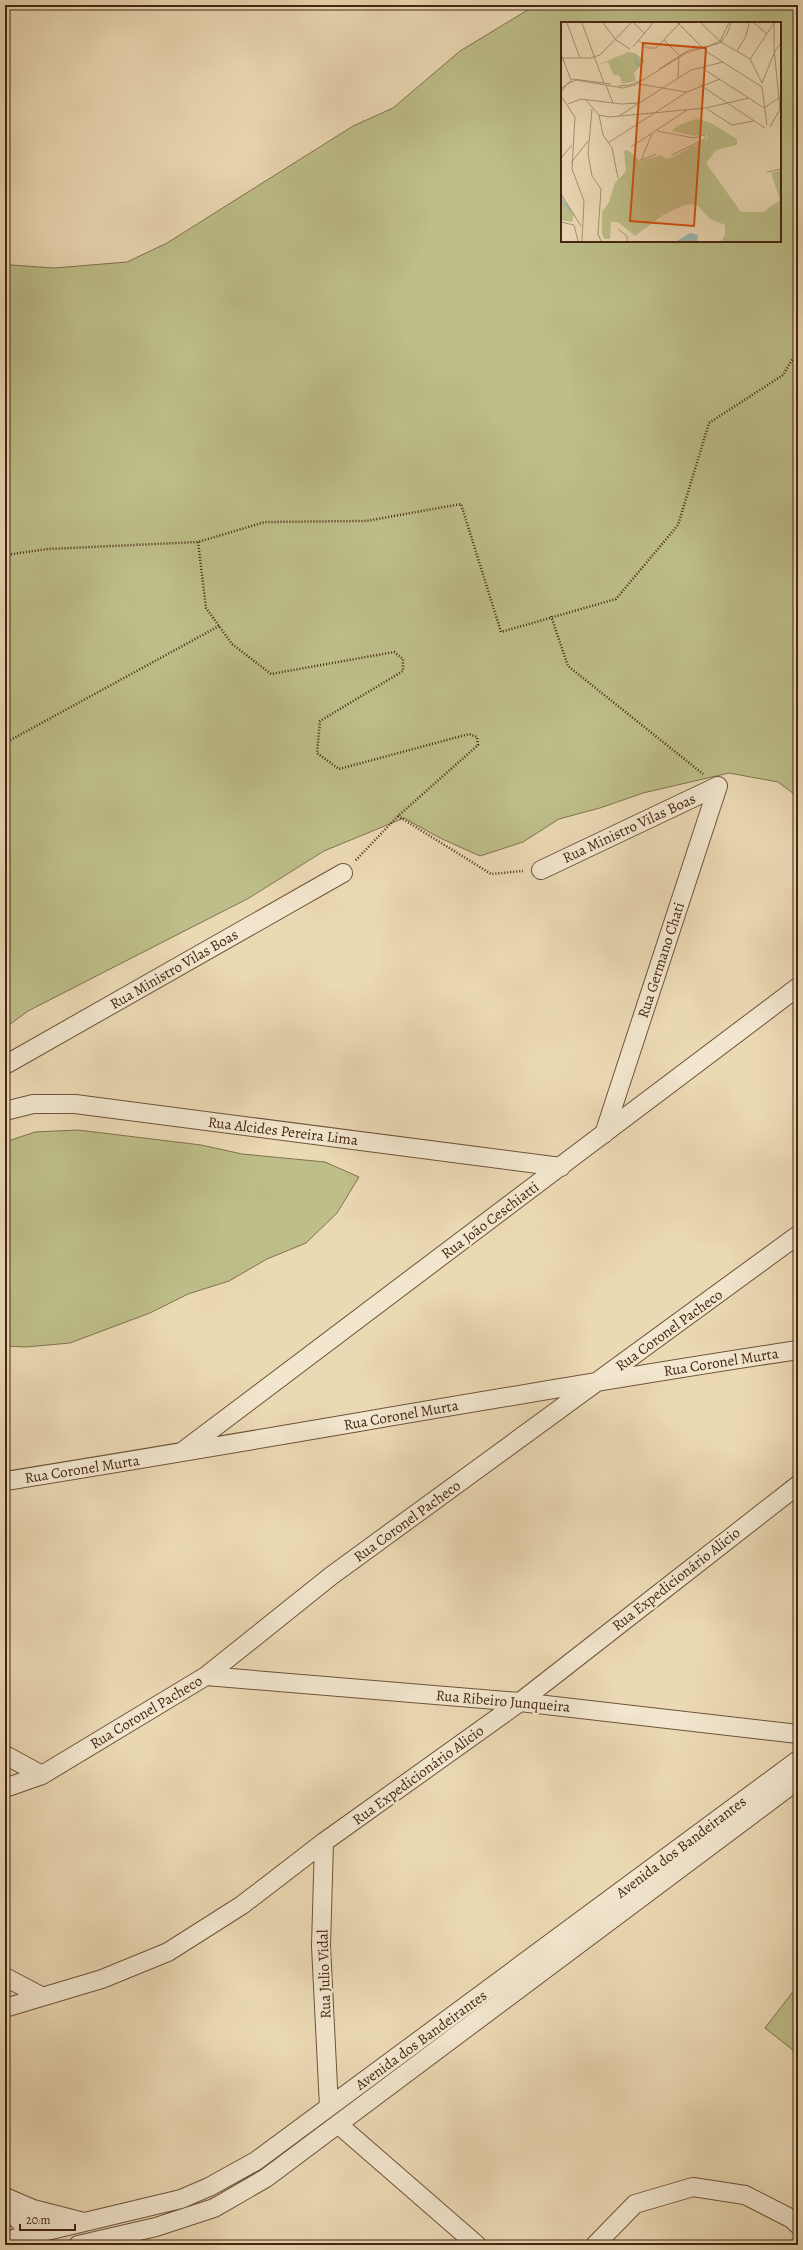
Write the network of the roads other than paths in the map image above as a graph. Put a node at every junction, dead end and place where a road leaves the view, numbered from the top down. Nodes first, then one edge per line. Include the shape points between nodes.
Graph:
1 (718, 786) joint
2 (541, 870) road end
3 (344, 873) road end
4 (798, 986) edge
5 (5, 1065) edge
6 (5, 1111) edge
7 (604, 1134) junction
8 (561, 1167) junction
9 (798, 1235) edge
10 (798, 1350) edge
11 (602, 1380) junction
12 (181, 1453) junction
13 (5, 1481) edge
14 (798, 1485) edge
15 (798, 1495) edge
16 (776, 1500) junction
17 (206, 1676) junction
18 (520, 1702) junction
19 (798, 1734) edge
20 (5, 1755) edge
21 (798, 1760) edge
22 (42, 1775) junction
23 (798, 1780) edge
24 (5, 1788) edge
25 (324, 1842) junction
26 (5, 1977) edge
27 (41, 1996) junction
28 (5, 2008) edge
29 (330, 2107) junction
30 (339, 2125) junction
31 (5, 2197) edge
32 (5, 2205) edge
33 (85, 2222) junction
34 (798, 2225) edge
35 (37, 2240) edge
36 (5, 2241) edge
37 (78, 2245) edge
38 (477, 2245) edge
39 (595, 2245) edge

1 - 2 street, Rua Ministro Vilas Boas
1 - 7 street, Rua Germano Chati
3 - 5 street, Rua Ministro Vilas Boas
4 - 7 street, Rua João Ceschiatti
6 - 8 street, Rua Alcides Pereira Lima via 32,1104 75,1104
7 - 8 street, Rua João Ceschiatti
8 - 12 street, Rua João Ceschiatti
9 - 11 street, Rua Coronel Pacheco
10 - 11 street, Rua Coronel Murta
11 - 12 street, Rua Coronel Murta
11 - 17 street, Rua Coronel Pacheco via 331,1576
12 - 13 street, Rua Coronel Murta
14 - 16 street, Rua Expedicionário Alicio
15 - 16 street
16 - 18 street, Rua Expedicionário Alicio
17 - 18 street, Rua Ribeiro Junqueira
17 - 22 street, Rua Coronel Pacheco
18 - 19 street, Rua Ribeiro Junqueira
18 - 25 street, Rua Expedicionário Alicio
20 - 22 street
21 - 29 street, Avenida dos Bandeirantes
22 - 24 street, Rua Coronel Pacheco
23 - 30 street, Avenida dos Bandeirantes
25 - 27 street, Rua Expedicionário Alicio via 242,1905 168,1952 102,1979
25 - 29 street, Rua Julio Vidal via 321,1946
26 - 27 street
27 - 28 street, Rua Expedicionário Alicio
29 - 33 street, Avenida dos Bandeirantes via 256,2161 209,2187 181,2199
30 - 37 street, Avenida dos Bandeirantes via 266,2178 214,2208 156,2227
30 - 38 street
31 - 33 street via 33,2209
32 - 35 street
33 - 35 street, Avenida dos Bandeirantes
34 - 39 street via 792,2219 745,2195 694,2187 635,2204
35 - 36 street, Avenida dos Bandeirantes

